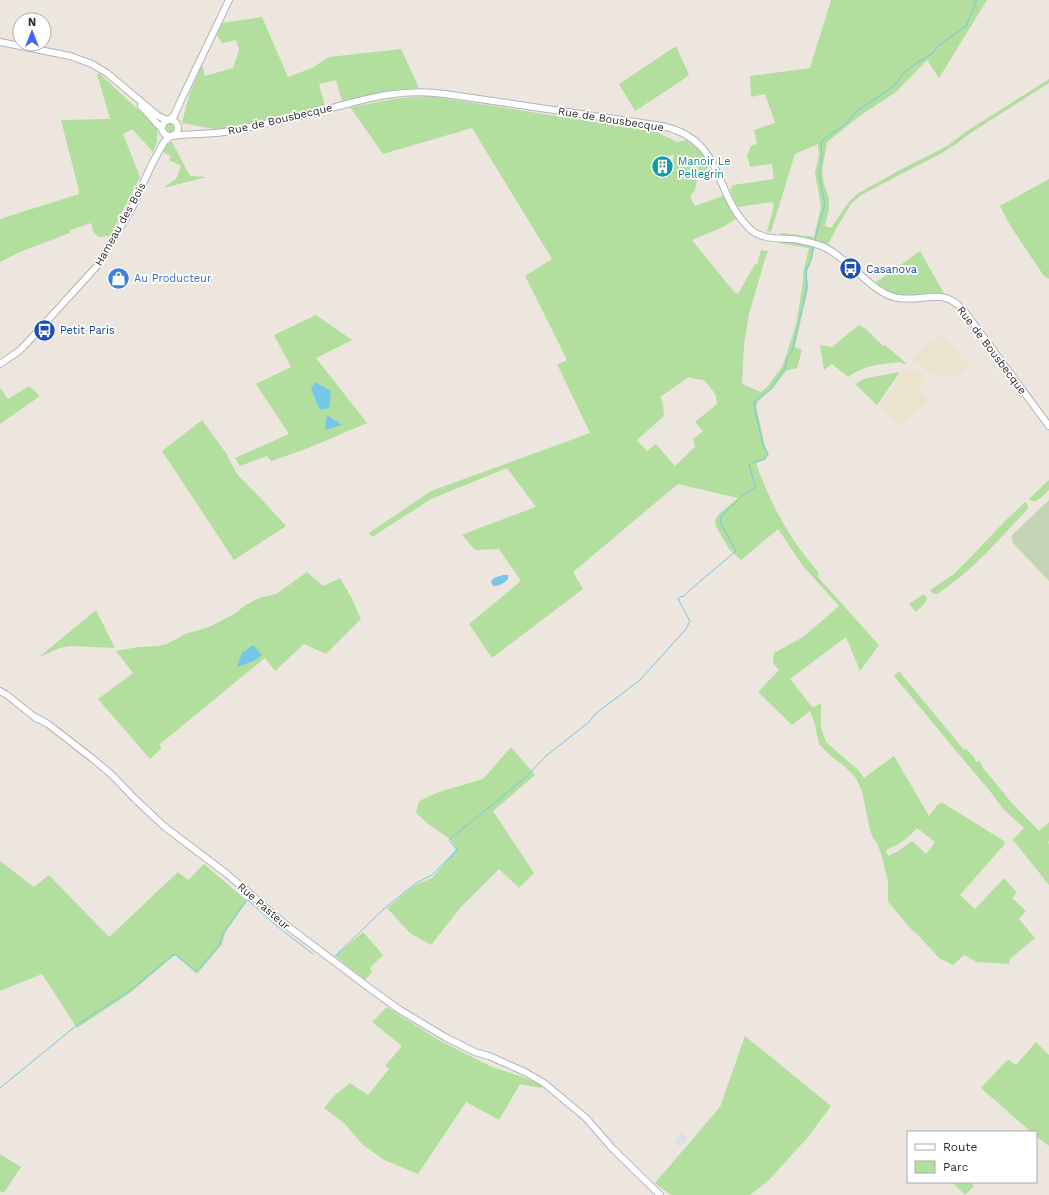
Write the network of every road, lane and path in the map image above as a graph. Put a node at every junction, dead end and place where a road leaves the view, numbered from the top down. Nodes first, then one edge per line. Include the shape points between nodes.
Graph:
1 (229, 0) edge
2 (0, 42) edge
3 (187, 88) junction
4 (128, 92) junction
5 (169, 120) junction
6 (178, 126) junction
7 (162, 129) junction
8 (212, 134) junction
9 (172, 136) junction
10 (151, 166) junction
11 (0, 364) edge
12 (1049, 426) edge
13 (0, 686) edge
14 (0, 691) edge
15 (7, 695) junction
16 (660, 1195) edge

1 - 3 street
2 - 4 street via 87,61
3 - 5 street via 174,116
3 - 6 street
4 - 5 street via 157,115
4 - 7 street
5 - 6 street via 175,121
5 - 7 street via 163,123
6 - 8 street, Rue de Bousbecque via 184,130
6 - 9 street via 177,132
7 - 9 street via 165,135
7 - 10 street, Hameau des Bois
8 - 9 street, Rue de Bousbecque
8 - 12 street, Rue de Bousbecque via 378,96 415,92 444,94 676,130 694,140 707,153 734,208 755,232 766,237 807,241 823,247 890,296 942,297 956,303
9 - 10 street, Hameau des Bois via 164,142
10 - 11 street, Hameau des Bois via 132,208 97,266 26,344
13 - 15 street, Rue Pasteur
14 - 15 street, Rue Pasteur
15 - 16 street, Rue Pasteur via 47,728 68,740 107,771 157,819 227,874 277,918 400,1010 483,1057 533,1076 548,1085 586,1118 613,1149

